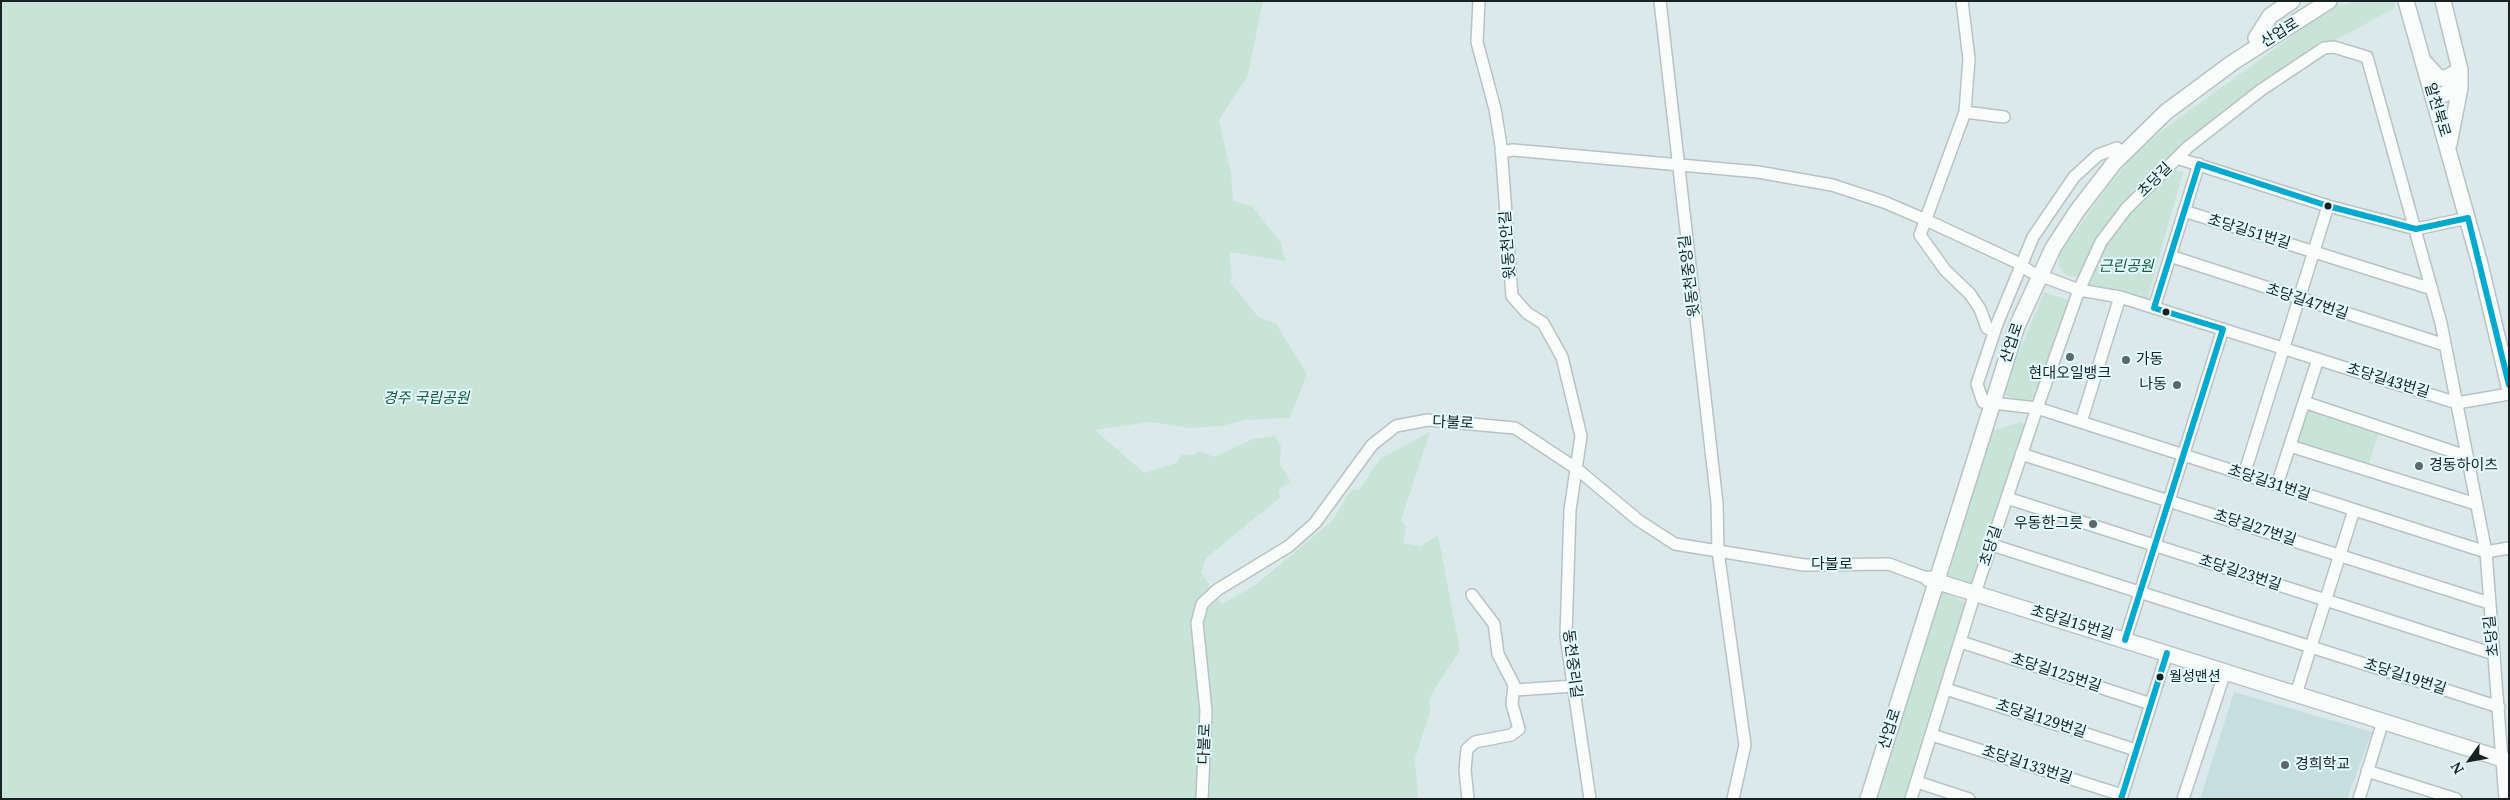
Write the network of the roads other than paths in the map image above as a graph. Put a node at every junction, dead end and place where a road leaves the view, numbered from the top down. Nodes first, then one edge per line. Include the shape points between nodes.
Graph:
1 (1479, 1) edge
2 (1660, 1) edge
3 (1962, 1) edge
4 (2292, 1) edge
5 (2311, 1) edge
6 (2329, 1) edge
7 (2406, 1) edge
8 (2443, 1) edge
9 (2256, 38) junction
10 (2422, 60) junction
11 (2460, 70) junction
12 (2434, 98) junction
13 (1965, 112) junction
14 (2004, 117) dead end
15 (2449, 147) junction
16 (1501, 152) junction
17 (2178, 158) junction
18 (2199, 164) junction
19 (1677, 165) junction
20 (2328, 206) junction
21 (2184, 212) junction
22 (2468, 218) junction
23 (1926, 220) junction
24 (2416, 229) junction
25 (2313, 252) junction
26 (2170, 256) junction
27 (2031, 270) junction
28 (2432, 289) junction
29 (2079, 290) junction
30 (2120, 297) junction
31 (2299, 300) junction
32 (2154, 308) junction
33 (2223, 329) junction
34 (1994, 332) junction
35 (2445, 345) junction
36 (2284, 348) junction
37 (2318, 359) junction
38 (2509, 386) edge
39 (2509, 394) edge
40 (1987, 402) junction
41 (2304, 402) junction
42 (2457, 402) junction
43 (2037, 408) junction
44 (2081, 422) junction
45 (2290, 446) junction
46 (2021, 454) junction
47 (2183, 455) junction
48 (2466, 456) junction
49 (1577, 469) junction
50 (2244, 475) junction
51 (2277, 485) junction
52 (2007, 498) junction
53 (2169, 501) junction
54 (2476, 504) junction
55 (2354, 510) junction
56 (1992, 545) junction
57 (2155, 546) junction
58 (2509, 548) edge
59 (1718, 551) junction
60 (2486, 552) junction
61 (2340, 555) junction
62 (1934, 580) junction
63 (2140, 592) junction
64 (1975, 593) junction
65 (1472, 594) dead end
66 (2326, 600) junction
67 (2489, 603) junction
68 (2125, 640) junction
69 (1961, 642) junction
70 (2310, 646) junction
71 (2167, 653) junction
72 (2494, 654) junction
73 (2225, 672) junction
74 (1574, 686) junction
75 (1946, 689) junction
76 (1515, 690) junction
77 (2296, 694) junction
78 (2151, 704) junction
79 (2499, 707) junction
80 (2383, 721) junction
81 (1932, 735) junction
82 (2136, 750) junction
83 (2505, 760) edge
84 (2367, 771) junction
85 (1917, 782) junction
86 (2121, 797) edge
87 (1202, 799) edge
88 (1468, 799) edge
89 (1590, 799) edge
90 (1733, 799) edge
91 (1860, 799) edge
92 (1868, 799) edge
93 (1911, 799) edge
94 (1969, 799) edge
95 (2183, 799) edge
96 (2359, 799) edge
97 (2456, 799) edge
98 (2505, 799) edge

1 - 16 street, 윗동천안길 via 1477,42 1495,109
2 - 19 street, 윗동천중앙길 via 1678,149
3 - 13 street via 1969,76
4 - 9 street via 2270,16
5 - 9 street, 산업로
6 - 27 street, 산업로 via 2198,87 2138,138 2114,163
7 - 10 street, 알천북로
8 - 11 street
9 - 27 street, 산업로 via 2187,84 2117,148 2069,209
10 - 11 street via 2439,78
10 - 12 street, 알천북로
11 - 12 street via 2446,94
11 - 15 street via 2460,88
12 - 15 street, 알천북로
13 - 14 street
13 - 23 street
15 - 22 street, 알천북로
16 - 19 street, 초당길43번길 via 1514,150
16 - 49 street, 윗동천안길 via 1512,296 1527,313 1542,323 1562,357 1581,436
17 - 18 street
17 - 24 street, 초당길 via 2261,90 2324,48 2334,47 2367,57
17 - 29 street, 초당길 via 2126,209 2101,242
18 - 20 street
18 - 21 street
19 - 23 street, 초당길43번길 via 1758,172 1832,186 1884,202
19 - 59 street, 윗동천중앙길 via 1717,502
20 - 24 street
20 - 25 street
21 - 25 street, 초당길51번길
21 - 26 street
22 - 24 street
22 - 38 street, 알천북로
23 - 27 street, 초당길43번길
23 - 34 street via 1920,235 1922,239 1944,270 1970,294 1987,328
24 - 28 street, 초당길
25 - 28 street, 초당길51번길
25 - 31 street
26 - 31 street, 초당길47번길
26 - 32 street
27 - 29 street, 초당길43번길
27 - 34 street
27 - 40 street, 산업로 via 2008,322
28 - 35 street, 초당길
29 - 30 street, 초당길43번길
29 - 43 street, 초당길
30 - 32 street, 초당길43번길
30 - 44 street
31 - 35 street, 초당길47번길
31 - 36 street
32 - 33 street, 초당길43번길
33 - 36 street, 초당길43번길
33 - 47 street
34 - 40 street via 1977,384
35 - 42 street, 초당길
36 - 37 street, 초당길43번길
36 - 50 street
37 - 41 street
37 - 42 street, 초당길43번길
39 - 42 street
40 - 43 street, 초당길31번길
40 - 62 street, 산업로
41 - 45 street
41 - 48 street
42 - 48 street, 초당길
43 - 44 street, 초당길31번길
43 - 46 street, 초당길
44 - 47 street, 초당길31번길
45 - 51 street
45 - 54 street
46 - 52 street, 초당길
46 - 53 street, 초당길27번길
47 - 50 street, 초당길31번길
47 - 53 street
48 - 54 street, 초당길
49 - 59 street, 다불로 via 1638,520 1675,544
49 - 74 street, 동천중리길 via 1570,510 1566,636
49 - 87 street, 다불로 via 1515,428 1428,420 1396,426 1372,445 1316,523 1289,546 1217,590 1202,604 1197,623 1206,711
50 - 51 street, 초당길31번길
51 - 55 street, 초당길31번길
52 - 56 street, 초당길
52 - 57 street, 초당길23번길
53 - 57 street
53 - 61 street, 초당길27번길
54 - 60 street, 초당길
55 - 60 street, 초당길31번길
55 - 61 street
56 - 63 street, 초당길19번길
56 - 64 street, 초당길
57 - 63 street
57 - 66 street, 초당길23번길
58 - 60 street
59 - 62 street, 다불로 via 1804,565 1889,564
59 - 90 street, 윗동천중앙길 via 1745,745
60 - 67 street, 초당길
61 - 66 street
61 - 67 street, 초당길27번길
62 - 64 street, 초당길15번길
62 - 91 street, 산업로
62 - 92 street, 산업로
63 - 68 street
63 - 70 street, 초당길19번길
64 - 68 street, 초당길15번길
64 - 69 street, 초당길
65 - 76 street via 1494,624 1498,654
66 - 70 street
66 - 72 street, 초당길23번길
67 - 72 street, 초당길
68 - 71 street, 초당길15번길
69 - 75 street, 초당길
69 - 78 street, 초당길125번길
70 - 77 street
70 - 79 street, 초당길19번길
71 - 73 street, 초당길15번길
71 - 78 street
72 - 79 street, 초당길
73 - 77 street, 초당길15번길
73 - 95 street
74 - 76 street
74 - 89 street, 동천중리길
75 - 81 street, 초당길
75 - 82 street, 초당길129번길
76 - 88 street via 1512,704 1518,732 1476,742 1467,749
77 - 80 street, 초당길15번길
78 - 82 street
79 - 83 street, 초당길
80 - 83 street, 초당길15번길
80 - 84 street
81 - 85 street, 초당길
81 - 86 street, 초당길133번길
82 - 86 street
83 - 98 street, 초당길
84 - 96 street
84 - 97 street
85 - 93 street, 초당길
85 - 94 street

